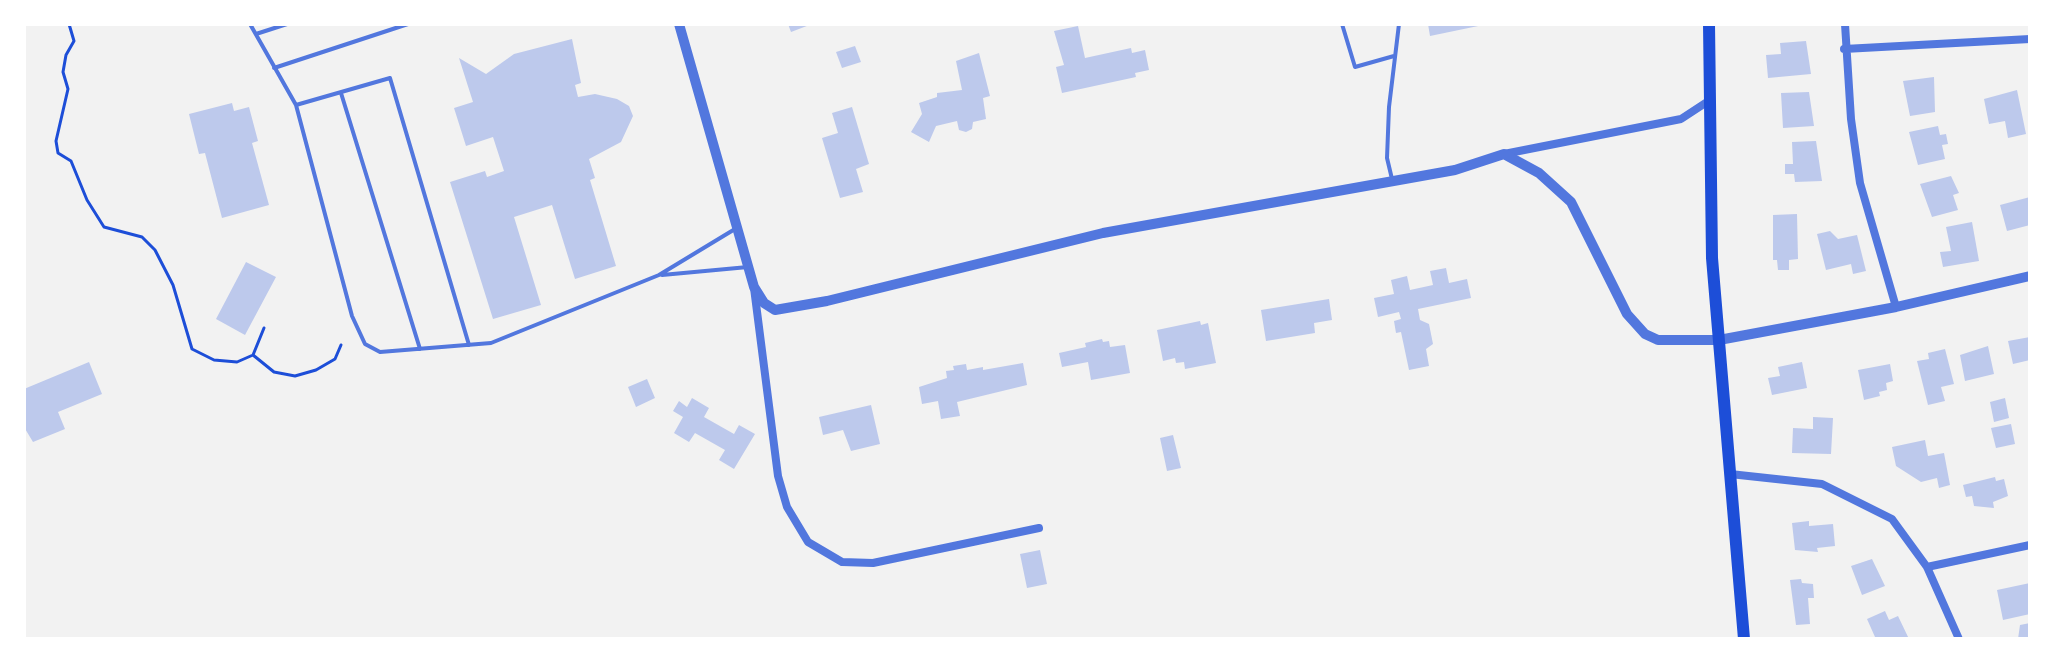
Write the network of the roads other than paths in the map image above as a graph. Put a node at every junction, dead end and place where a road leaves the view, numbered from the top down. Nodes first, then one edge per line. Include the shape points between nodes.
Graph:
1 (250, 24) edge
2 (287, 24) edge
3 (408, 24) edge
4 (679, 24) edge
5 (1342, 24) edge
6 (1399, 24) edge
7 (1709, 24) edge
8 (1845, 24) edge
9 (256, 34) junction
10 (2030, 39) edge
11 (1844, 49) junction
12 (1394, 56) junction
13 (274, 68) junction
14 (341, 93) junction
15 (1710, 100) junction
16 (296, 105) junction
17 (1504, 154) junction
18 (1393, 181) junction
19 (737, 228) junction
20 (748, 267) junction
21 (659, 275) junction
22 (2030, 276) edge
23 (754, 287) junction
24 (1896, 307) junction
25 (1719, 340) junction
26 (469, 345) junction
27 (420, 349) junction
28 (1730, 474) junction
29 (1039, 528) dead end
30 (2030, 545) edge
31 (1927, 567) junction
32 (1744, 639) edge
33 (1959, 639) edge

1 - 9 lane
2 - 9 lane
3 - 13 lane
4 - 19 street
5 - 12 lane via 1355,67
6 - 12 lane
7 - 15 main road
8 - 11 street
9 - 13 lane
10 - 11 street
11 - 24 street via 1860,183
12 - 18 lane via 1387,158
13 - 16 lane
14 - 16 lane
14 - 26 lane via 390,78
14 - 27 lane
15 - 17 street via 1681,119
15 - 25 main road
16 - 27 lane via 352,316 365,344 380,352
17 - 18 street
17 - 25 street via 1539,173 1571,202 1627,314 1645,334 1679,343
18 - 23 street via 1103,233 775,310
19 - 20 street
19 - 21 lane
20 - 21 lane
20 - 23 street
21 - 26 lane via 491,343
22 - 24 street
23 - 29 street via 778,476 787,507 808,542 842,562 873,563
24 - 25 street
25 - 28 main road
26 - 27 lane
28 - 31 street via 1789,478 1852,496 1892,519
28 - 32 main road
30 - 31 street
31 - 33 street

